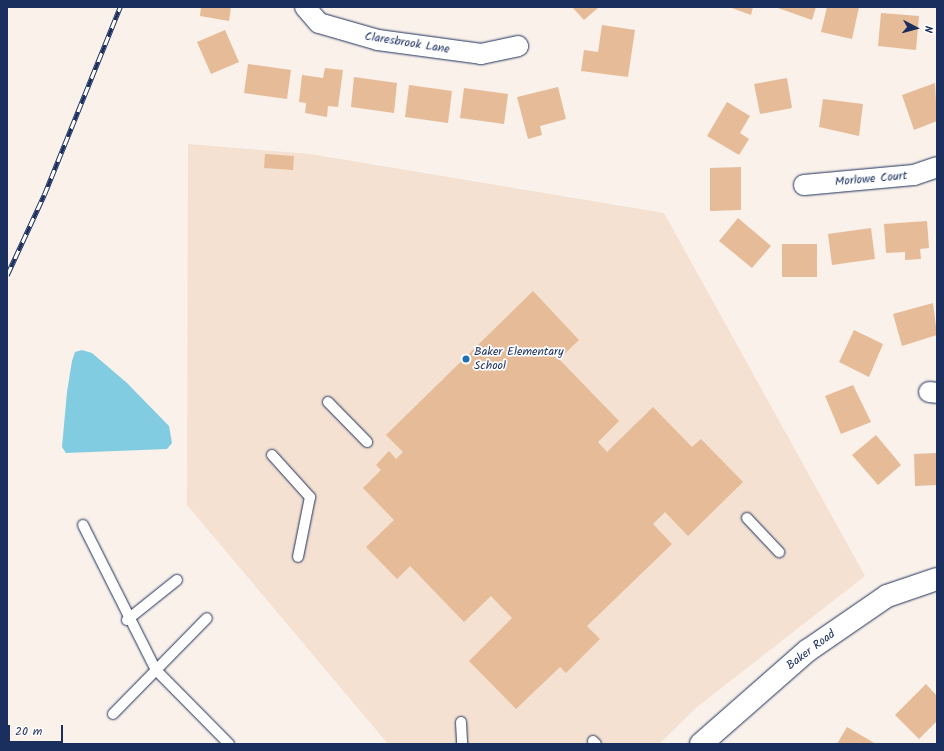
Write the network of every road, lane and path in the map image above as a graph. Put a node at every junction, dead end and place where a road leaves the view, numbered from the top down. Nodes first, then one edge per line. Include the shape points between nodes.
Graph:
1 (305, 7) edge
2 (518, 46) dead end
3 (937, 167) edge
4 (804, 185) dead end
5 (328, 402) dead end
6 (367, 442) dead end
7 (272, 455) dead end
8 (747, 518) dead end
9 (83, 525) dead end
10 (779, 552) dead end
11 (298, 557) dead end
12 (937, 579) edge
13 (177, 580) dead end
14 (206, 618) dead end
15 (127, 620) junction
16 (156, 670) junction
17 (113, 714) dead end
18 (461, 722) dead end
19 (229, 744) edge
20 (462, 744) edge
21 (701, 744) edge

1 - 2 street, Claresbrook Lane via 319,23 378,40 481,54
3 - 4 street, Morlowe Court via 914,175
5 - 6 lane
7 - 11 lane via 310,497
8 - 10 lane
9 - 15 lane
12 - 21 main road, Baker Road via 887,596 807,651
13 - 15 lane
14 - 16 lane
15 - 16 lane
16 - 17 lane
16 - 19 lane
18 - 20 lane

